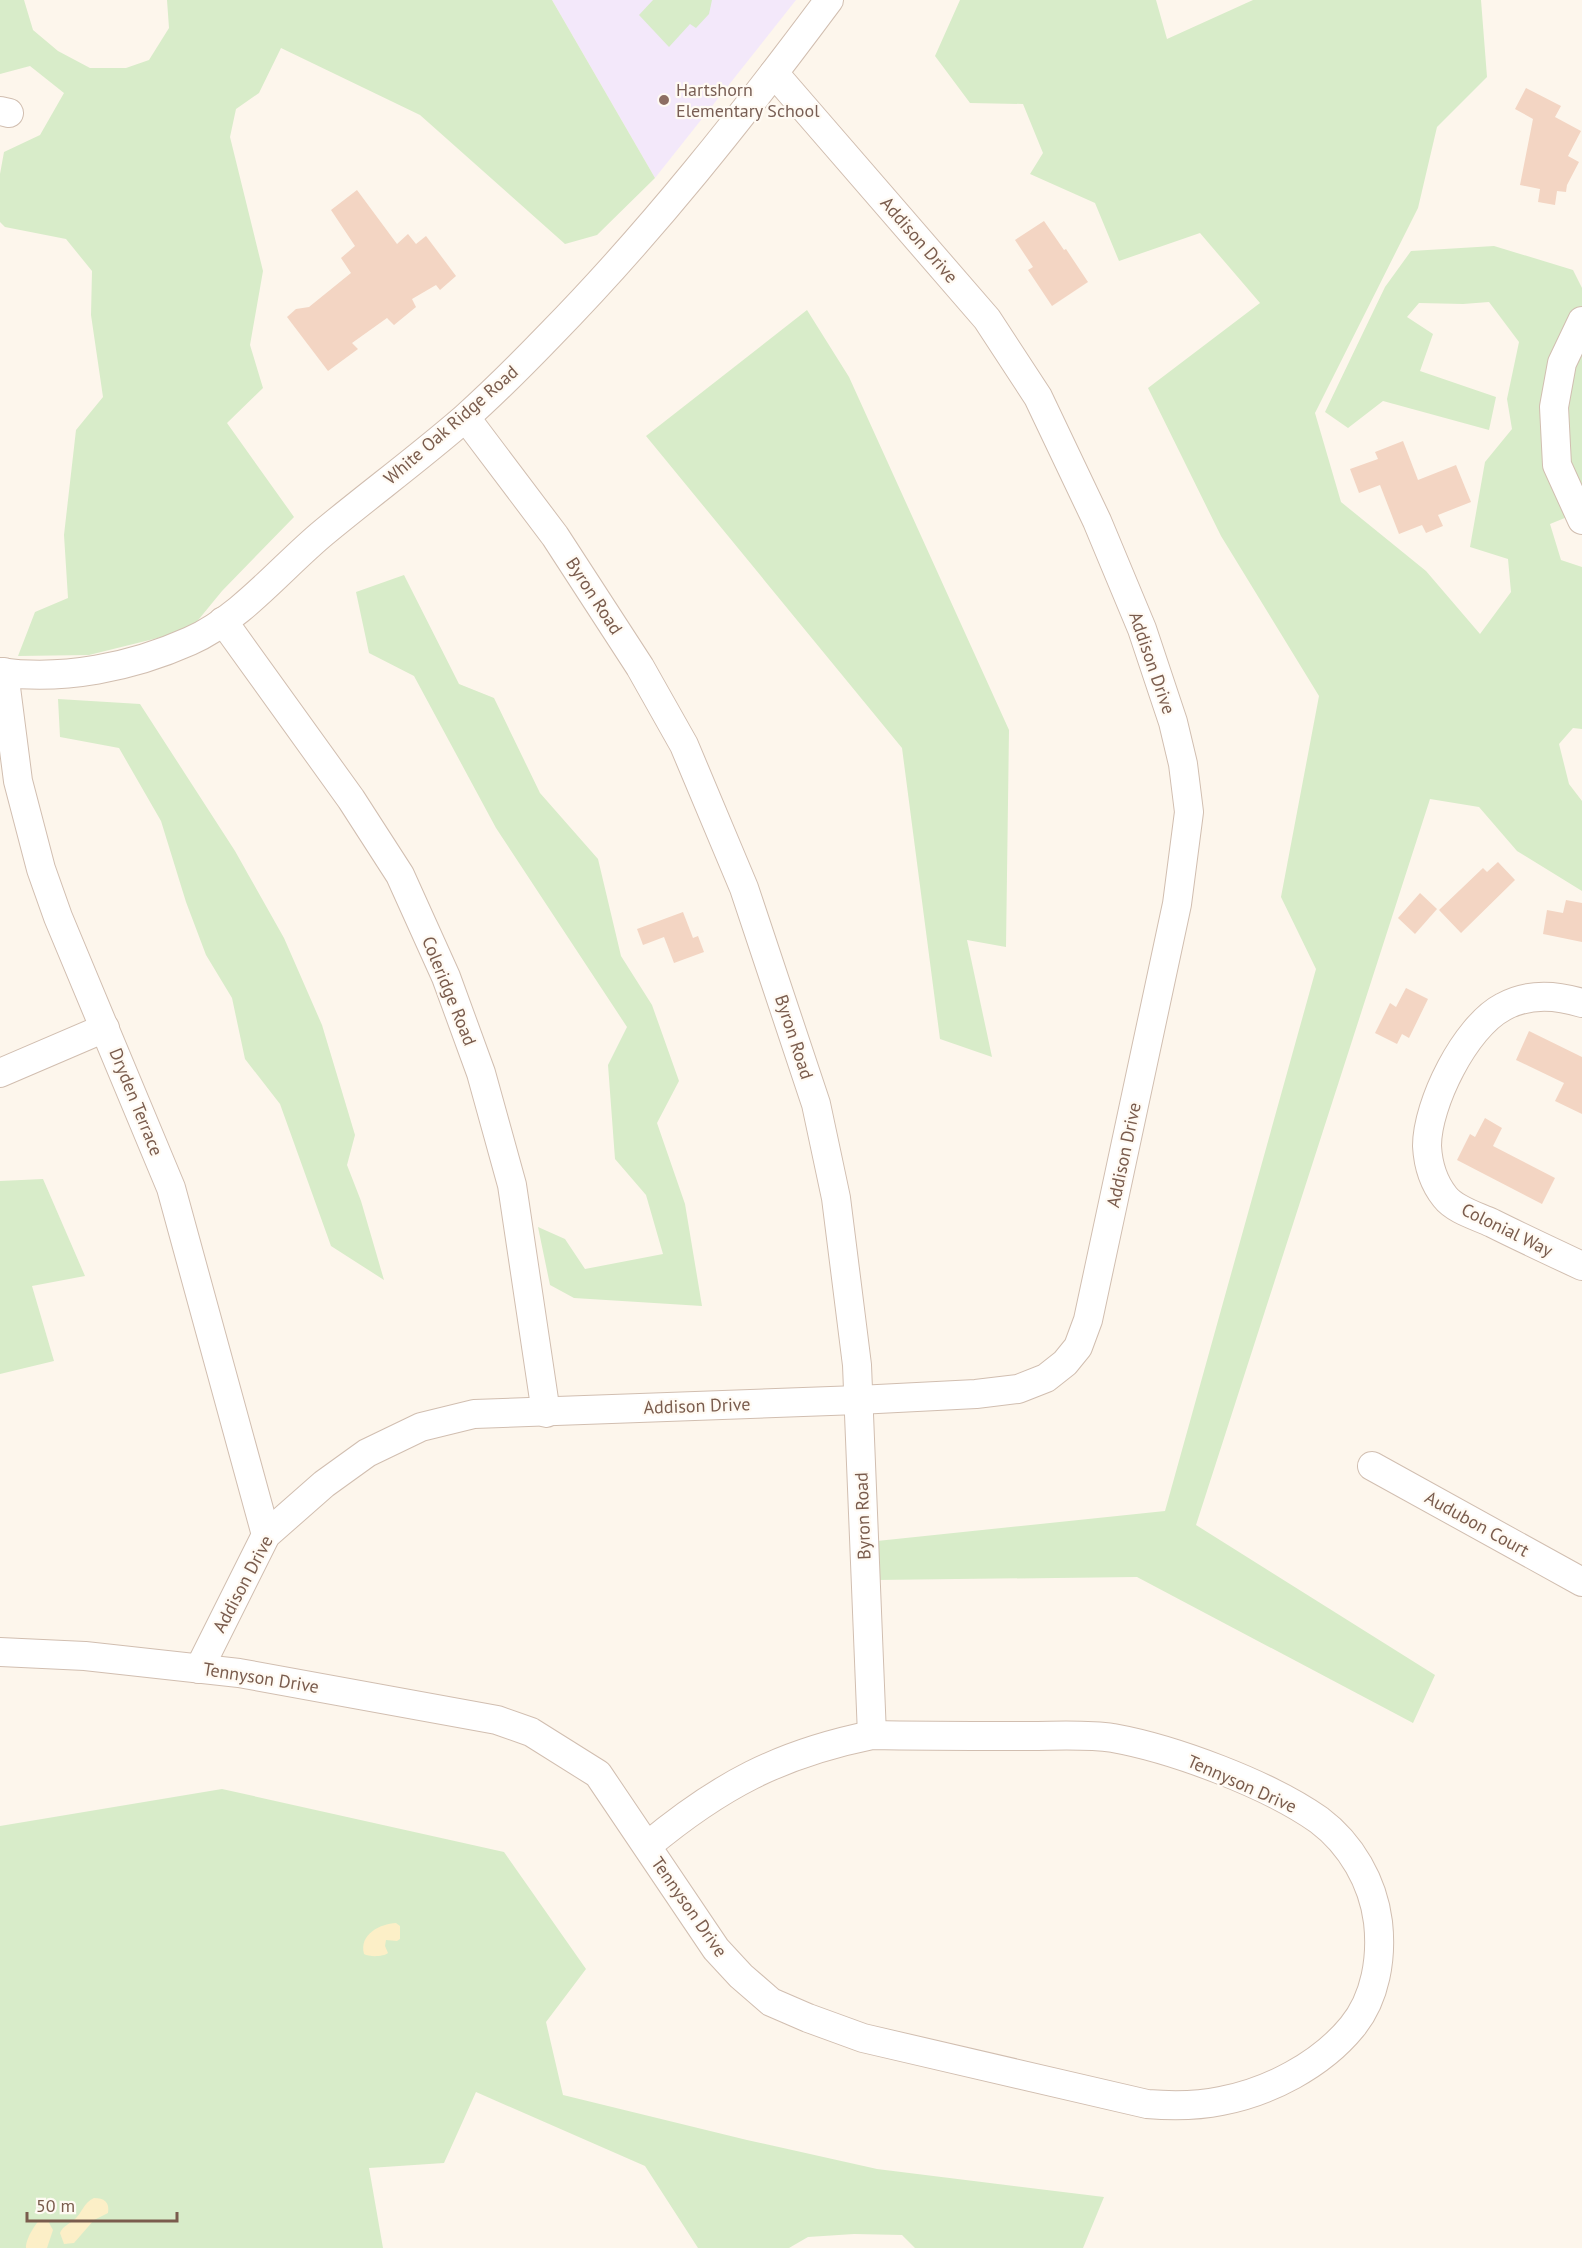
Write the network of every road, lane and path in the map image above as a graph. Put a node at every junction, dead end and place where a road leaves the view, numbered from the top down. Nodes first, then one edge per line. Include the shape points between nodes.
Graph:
1 (829, 0) edge
2 (774, 74) junction
3 (1582, 321) edge
4 (466, 418) junction
5 (1582, 520) edge
6 (223, 621) junction
7 (2, 672) edge
8 (1582, 1003) edge
9 (105, 1028) junction
10 (0, 1073) edge
11 (1582, 1266) edge
12 (858, 1400) junction
13 (546, 1413) junction
14 (1372, 1466) dead end
15 (266, 1534) junction
16 (1582, 1582) edge
17 (0, 1652) edge
18 (199, 1669) junction
19 (872, 1735) junction
20 (647, 1846) junction

1 - 2 street, White Oak Ridge Road
2 - 4 street, White Oak Ridge Road via 658,219 600,284
2 - 12 street, Addison Drive via 987,319 1038,397 1097,521 1142,629 1173,722 1189,812 1178,904 1088,1320 1078,1347 1065,1364 1046,1378 1018,1389
3 - 5 street via 1562,363 1554,407 1557,465
4 - 6 street, White Oak Ridge Road
4 - 12 street, Byron Road via 555,536 640,667 684,745 744,888 816,1104 836,1198
6 - 7 street, White Oak Ridge Road via 192,640 114,666 80,672
6 - 13 street, Coleridge Road via 351,799 400,875 446,977 481,1073 512,1185
7 - 9 street, Dryden Terrace via 28,825 58,917
8 - 11 street, Colonial Way via 1541,996 1517,1000 1485,1020 1468,1040 1441,1087 1427,1144 1434,1180 1449,1202
9 - 10 street
9 - 15 street, Dryden Terrace via 171,1188
12 - 13 street, Addison Drive
12 - 19 street, Byron Road
13 - 15 street, Addison Drive via 474,1414 421,1427 367,1453
14 - 16 street, Audubon Court
15 - 18 street, Addison Drive
17 - 18 street, Tennyson Drive via 85,1656
18 - 20 street, Tennyson Drive via 485,1718 531,1732 598,1774
19 - 20 street, Tennyson Drive via 803,1752 762,1769 685,1814
19 - 20 street, Tennyson Drive via 1111,1738 1155,1748 1214,1769 1275,1795 1317,1819 1340,1839 1359,1864 1376,1907 1380,1954 1377,1970 1353,2027 1293,2075 1247,2095 1198,2105 1148,2104 863,2038 771,2002 741,1976 716,1949

